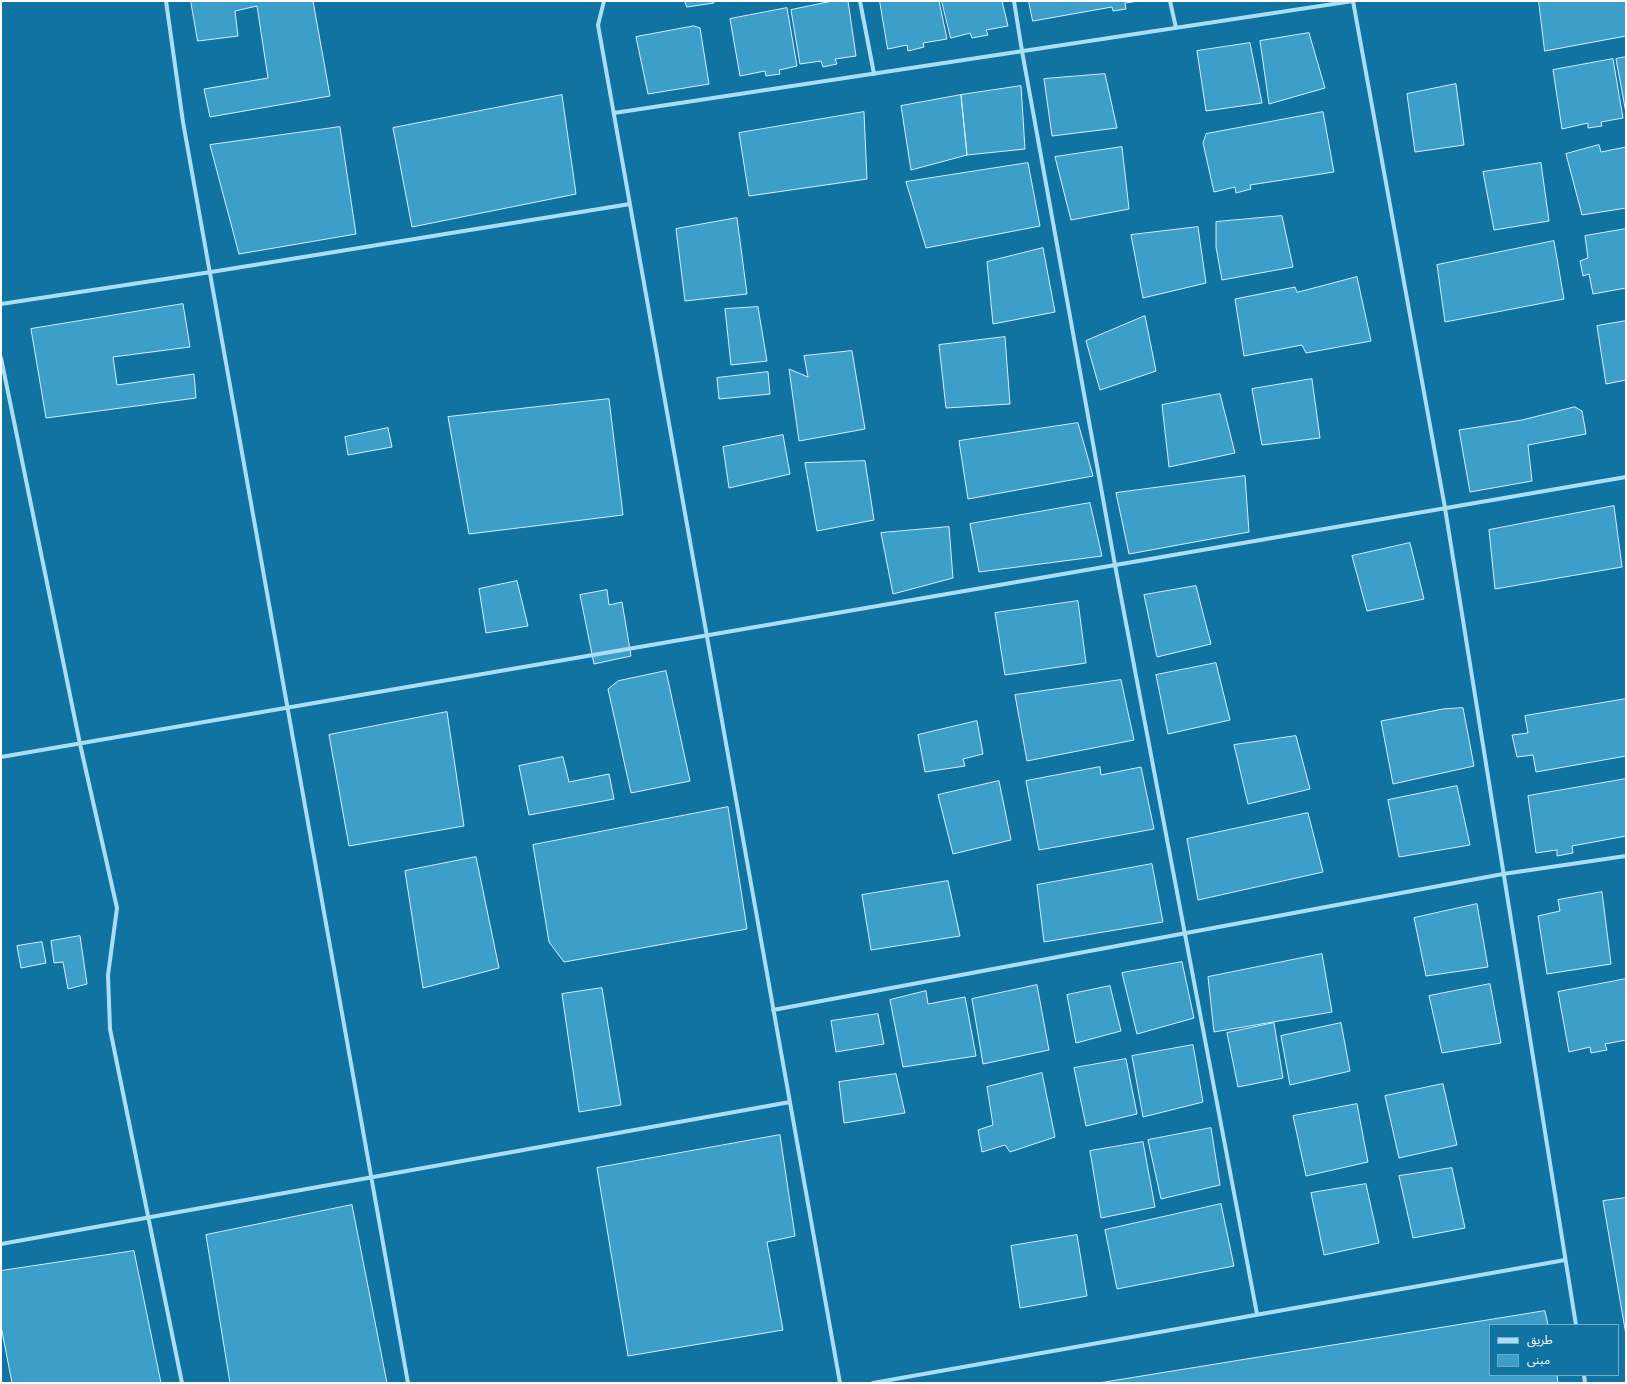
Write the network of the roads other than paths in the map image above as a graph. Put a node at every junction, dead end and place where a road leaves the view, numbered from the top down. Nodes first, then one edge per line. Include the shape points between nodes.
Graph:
1 (166, 1) edge
2 (604, 1) edge
3 (860, 1) edge
4 (1014, 1) edge
5 (1170, 1) edge
6 (1353, 1) edge
7 (1329, 3) edge
8 (1176, 28) junction
9 (1022, 51) junction
10 (874, 74) junction
11 (614, 114) junction
12 (630, 204) junction
13 (211, 272) junction
14 (1, 304) edge
15 (1, 358) edge
16 (1626, 477) edge
17 (1445, 508) junction
18 (1115, 565) junction
19 (707, 636) junction
20 (288, 708) junction
21 (80, 744) junction
22 (1, 758) edge
23 (1626, 856) edge
24 (1503, 874) junction
25 (1184, 933) junction
26 (773, 1010) junction
27 (790, 1102) junction
28 (372, 1178) junction
29 (148, 1217) junction
30 (1, 1244) edge
31 (1565, 1260) junction
32 (1257, 1314) junction
33 (1576, 1324) edge
34 (182, 1383) edge
35 (408, 1383) edge
36 (840, 1383) edge
37 (873, 1383) edge

1 - 13 street via 183,122
2 - 11 street via 598,25
3 - 10 street
4 - 9 street
5 - 8 street
6 - 7 street
6 - 17 street
7 - 8 street
8 - 9 street
9 - 10 street
9 - 18 street
10 - 11 street
11 - 12 street
12 - 13 street
12 - 19 street
13 - 14 street
13 - 20 street
15 - 21 street
16 - 17 street
17 - 18 street
17 - 24 street
18 - 19 street
18 - 25 street
19 - 20 street
19 - 26 street
20 - 21 street
20 - 28 street
21 - 22 street
21 - 29 street via 117,908 108,975 110,1029
23 - 24 street
24 - 25 street
24 - 31 street
25 - 26 street
25 - 32 street
26 - 27 street
27 - 28 street
27 - 36 street
28 - 29 street
28 - 35 street
29 - 30 street
29 - 34 street
31 - 32 street
31 - 33 street
32 - 37 street

